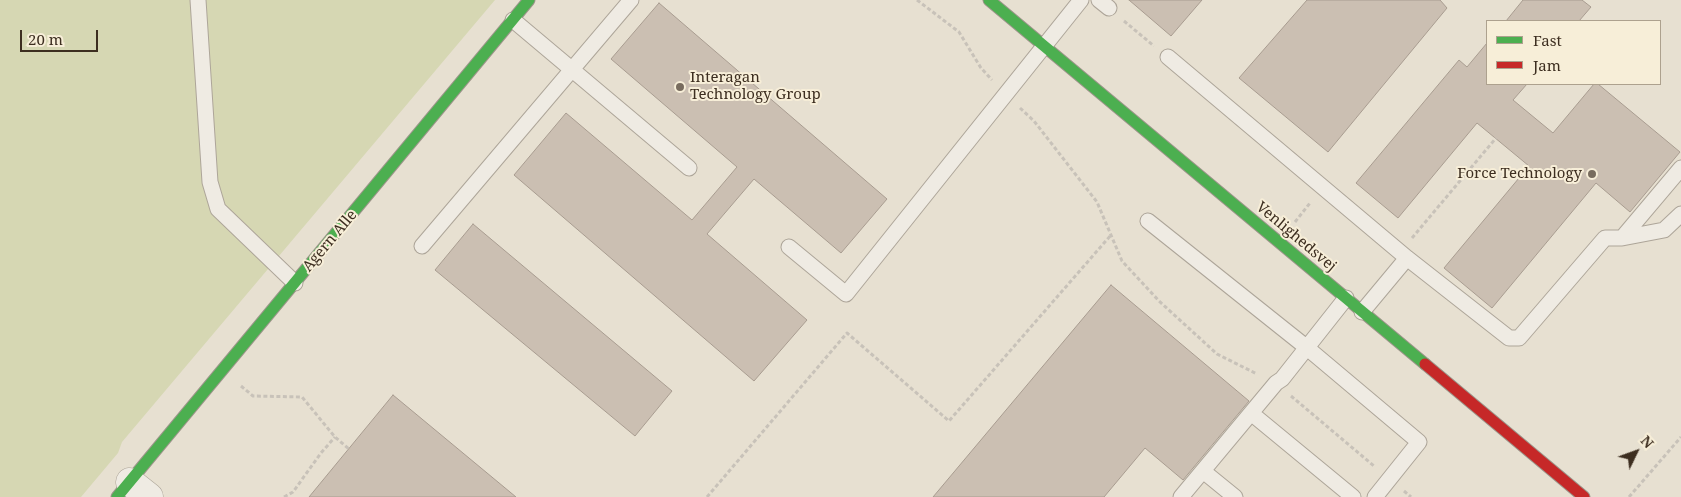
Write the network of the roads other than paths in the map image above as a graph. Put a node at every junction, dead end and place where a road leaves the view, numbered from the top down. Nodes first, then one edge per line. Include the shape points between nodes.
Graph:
1 (198, 0) edge
2 (529, 0) edge
3 (631, 0) edge
4 (989, 0) edge
5 (1081, 0) edge
6 (513, 20) junction
7 (1045, 47) junction
8 (1168, 57) dead end
9 (572, 69) junction
10 (689, 168) dead end
11 (1681, 168) edge
12 (1681, 214) edge
13 (1148, 221) dead end
14 (1622, 238) junction
15 (422, 246) dead end
16 (789, 247) dead end
17 (1404, 255) junction
18 (295, 283) junction
19 (1346, 298) junction
20 (1362, 312) junction
21 (1306, 347) junction
22 (1251, 413) junction
23 (1203, 470) junction
24 (132, 492) edge
25 (1181, 497) edge
26 (1235, 497) edge
27 (1353, 497) edge
28 (1375, 497) edge
29 (1584, 497) edge

1 - 18 lane via 210,182 218,209
2 - 6 street, Agern Alle
3 - 9 lane
4 - 7 street, Venlighedsvej
5 - 7 lane
6 - 9 lane
6 - 18 street, Agern Alle
7 - 16 lane via 846,294
7 - 19 street, Venlighedsvej
8 - 17 lane
9 - 10 lane
9 - 15 lane
11 - 14 lane
12 - 14 lane via 1664,230
13 - 21 lane
14 - 17 lane via 1605,238 1519,338 1509,338
17 - 20 lane
18 - 24 street, Agern Alle via 223,370
19 - 20 street, Venlighedsvej
19 - 21 lane
20 - 29 street, Venlighedsvej
21 - 22 lane
21 - 28 lane via 1418,442
22 - 23 lane
22 - 27 lane
23 - 25 lane
23 - 26 lane

